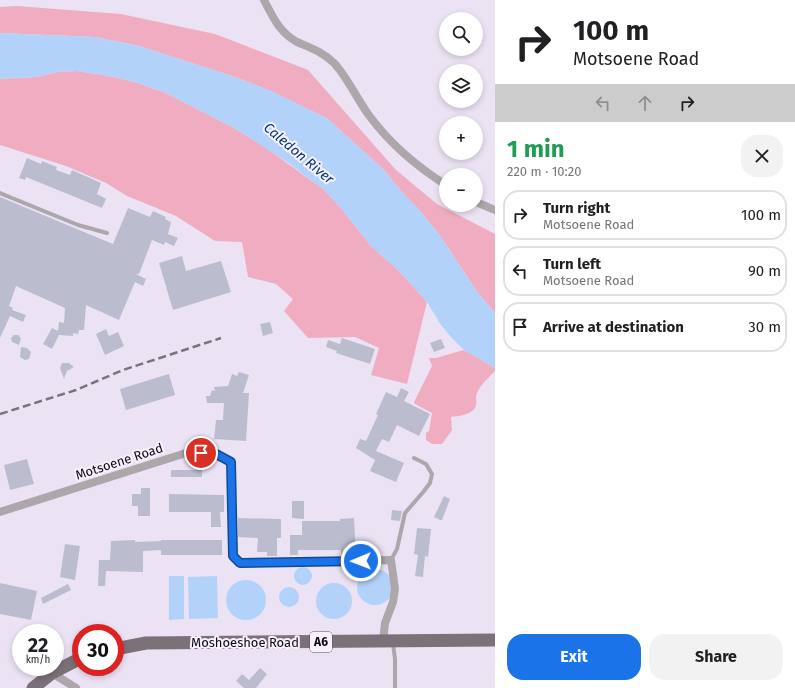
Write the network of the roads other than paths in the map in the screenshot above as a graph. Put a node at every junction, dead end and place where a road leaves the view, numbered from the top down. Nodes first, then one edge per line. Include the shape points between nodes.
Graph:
1 (264, 0) edge
2 (439, 180) edge
3 (0, 193) edge
4 (483, 205) edge
5 (495, 210) edge
6 (107, 233) dead end
7 (414, 458) dead end
8 (0, 512) edge
9 (391, 560) junction
10 (495, 640) edge
11 (388, 641) junction
12 (124, 647) edge
13 (48, 676) edge
14 (57, 676) edge
15 (33, 688) edge
16 (76, 688) edge
17 (395, 688) edge

1 - 2 street via 273,19 286,34 323,54 336,65 368,114 401,152
3 - 6 lane via 78,225
4 - 5 street
7 - 9 lane via 429,468 432,474 430,483 405,513 397,549
8 - 9 street, Motsoene Road via 186,453 216,454 231,462 233,556 240,563
9 - 11 street via 395,589 386,623
10 - 11 main road, Moshoeshoe Road / A6
11 - 12 main road, Moshoeshoe Road / A6 via 146,643
11 - 17 lane via 395,659
13 - 15 main road
14 - 16 street

